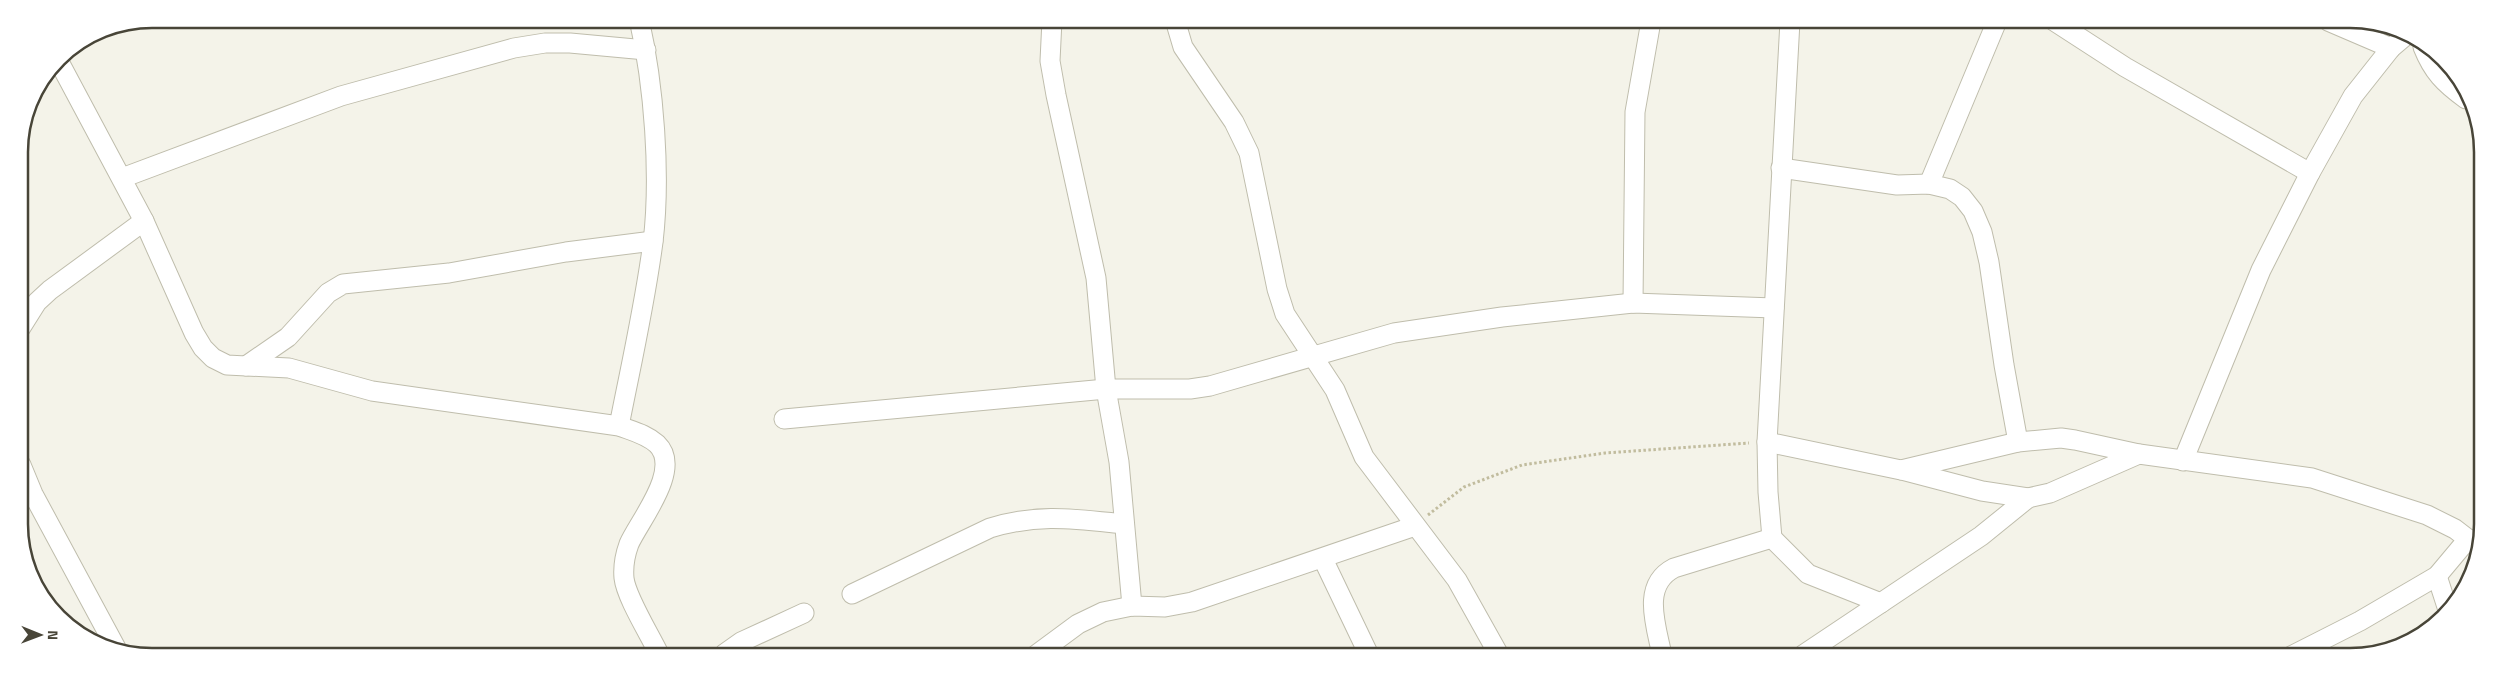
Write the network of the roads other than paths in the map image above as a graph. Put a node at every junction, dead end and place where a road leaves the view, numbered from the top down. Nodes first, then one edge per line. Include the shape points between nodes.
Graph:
1 (641, 28) edge
2 (1052, 28) edge
3 (1177, 28) edge
4 (1650, 28) edge
5 (1790, 28) edge
6 (1994, 28) edge
7 (2065, 28) edge
8 (2350, 28) edge
9 (2398, 43) edge
10 (646, 50) junction
11 (2425, 53) edge
12 (62, 66) edge
13 (2459, 94) edge
14 (1781, 168) junction
15 (2310, 173) junction
16 (122, 178) junction
17 (1929, 184) junction
18 (144, 221) junction
19 (653, 242) junction
20 (1633, 303) junction
21 (1774, 308) junction
22 (28, 316) edge
23 (1311, 357) junction
24 (246, 366) junction
25 (1106, 389) junction
26 (784, 419) dead end
27 (619, 426) junction
28 (1767, 442) junction
29 (2018, 442) junction
30 (2139, 454) junction
31 (2183, 461) junction
32 (1901, 470) junction
33 (28, 482) edge
34 (2028, 498) junction
35 (1124, 524) junction
36 (1415, 526) junction
37 (1772, 538) junction
38 (2472, 539) edge
39 (2472, 542) edge
40 (1322, 559) junction
41 (2436, 576) junction
42 (852, 594) dead end
43 (2445, 602) edge
44 (1880, 604) junction
45 (1132, 606) junction
46 (804, 613) dead end
47 (112, 641) edge
48 (1366, 647) edge
49 (1496, 647) edge
50 (1661, 647) edge
51 (1829, 647) edge
52 (2309, 647) edge
53 (656, 648) edge
54 (733, 648) edge
55 (1046, 648) edge

1 - 10 street
2 - 25 street via 1050,61 1094,264
3 - 23 street via 1183,46 1234,122 1250,153 1277,289 1285,314
4 - 20 street via 1635,112
5 - 14 street
6 - 17 street
7 - 15 street via 2125,67
8 - 9 street
9 - 15 street via 2353,96
10 - 16 street via 570,43 514,48 341,96
10 - 19 street via 657,170
11 - 13 street via 2443,82
12 - 16 street
14 - 17 street via 1897,185
14 - 21 street
15 - 31 street via 2262,270
16 - 18 street
17 - 29 street via 1962,196 1982,232
18 - 22 street via 50,290
18 - 24 street via 202,348 227,366
19 - 24 street via 566,252 449,273 342,284 328,293 288,337
19 - 27 street
20 - 21 street
20 - 23 street via 1502,317 1394,334
21 - 28 street
23 - 25 street via 1210,386
23 - 36 street via 1335,390 1364,457
24 - 27 street via 289,368 372,391
25 - 26 street
25 - 35 street via 1119,462
27 - 53 street via 658,445 665,461 655,498 624,560 624,579
28 - 32 street
28 - 37 street
29 - 30 street via 2061,438
29 - 32 street
30 - 31 street
30 - 34 street via 2050,493
31 - 38 street via 2312,478 2427,515
32 - 34 street via 1982,492
33 - 47 street
34 - 44 street via 1981,536
35 - 42 street via 1064,518 1009,522
35 - 45 street
36 - 40 street
36 - 49 street via 1457,580
37 - 44 street via 1808,574
37 - 50 street via 1663,574 1656,584 1654,598
39 - 41 street
40 - 45 street via 1192,602 1165,607
40 - 48 street
41 - 43 street
41 - 52 street
44 - 51 street
45 - 55 street via 1103,612 1078,624
46 - 54 street

